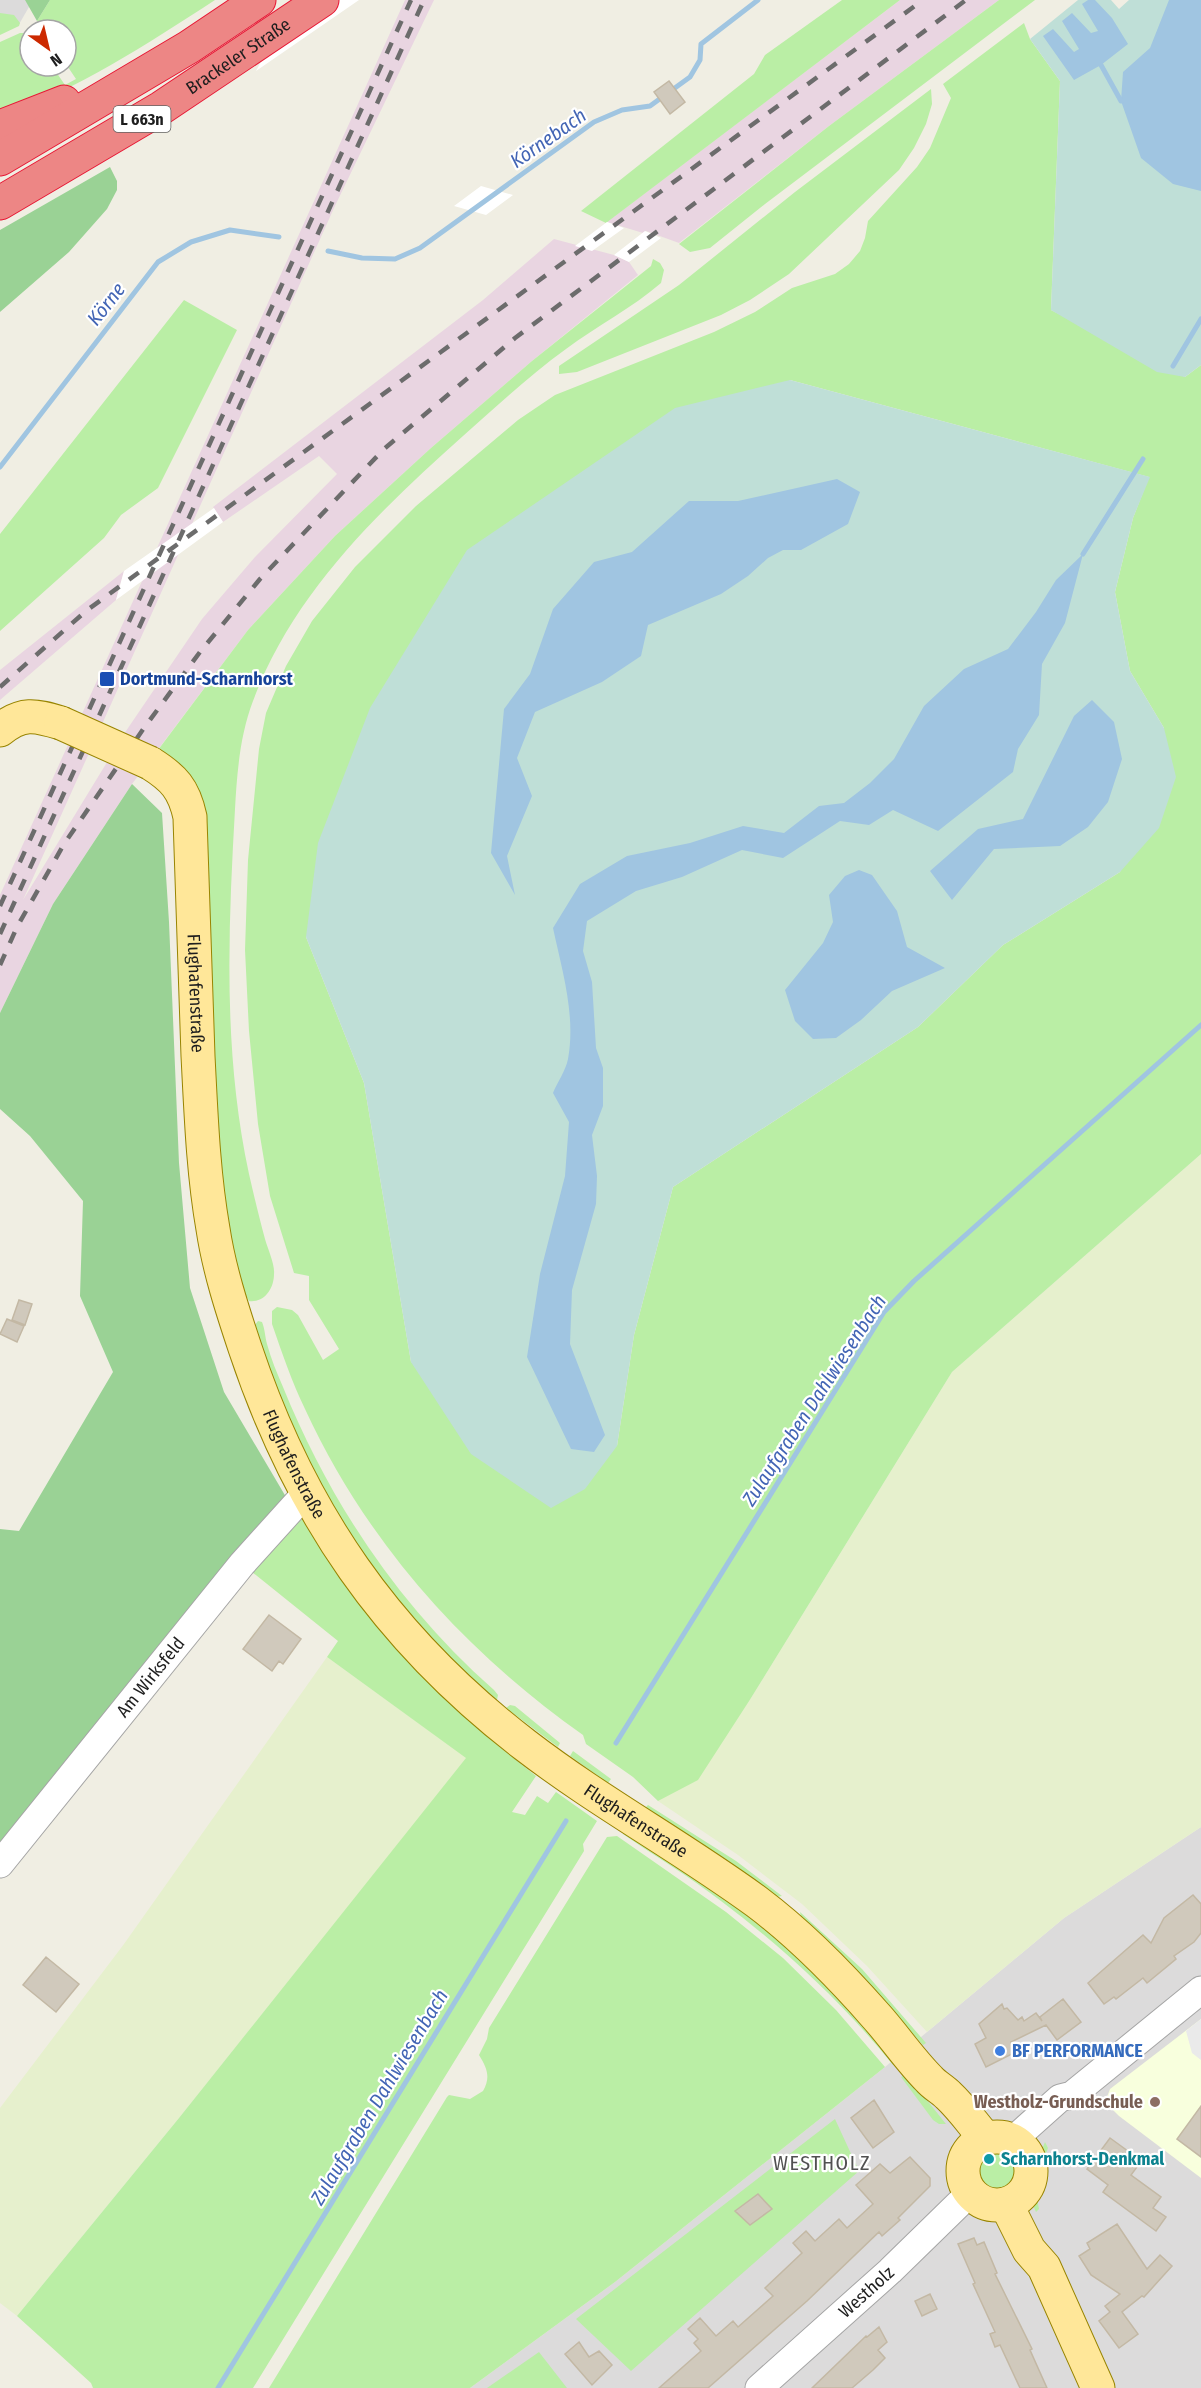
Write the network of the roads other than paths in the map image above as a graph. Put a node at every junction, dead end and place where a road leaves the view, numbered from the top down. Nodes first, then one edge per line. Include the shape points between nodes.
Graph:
1 (259, 0) edge
2 (322, 0) edge
3 (189, 47) junction
4 (0, 127) edge
5 (0, 159) edge
6 (0, 203) edge
7 (0, 730) edge
8 (306, 1493) junction
9 (0, 1864) edge
10 (1201, 1990) edge
11 (998, 2146) junction
12 (970, 2193) junction
13 (1014, 2199) junction
14 (759, 2388) edge
15 (1098, 2388) edge

1 - 3 highway, Brackeler Straße / L 663n
2 - 6 highway, Brackeler Straße / L 663n via 160,108
3 - 4 highway
3 - 5 highway, Brackeler Straße / L 663n
7 - 8 main road, Flughafenstraße, bridge via 20,717 37,715 61,723 168,774 187,803 202,1128 212,1227 252,1370
8 - 9 street, Am Wirksfeld via 242,1564
8 - 11 main road, Flughafenstraße via 362,1582 418,1649 469,1698 551,1764 780,1920 824,1959 928,2079
10 - 11 street via 1072,2095 1068,2107
11 - 12 main road via 962,2170
11 - 13 main road via 1031,2172 1028,2186
12 - 13 main road via 990,2205
12 - 14 street, Westholz
13 - 15 main road via 1029,2250 1044,2267

